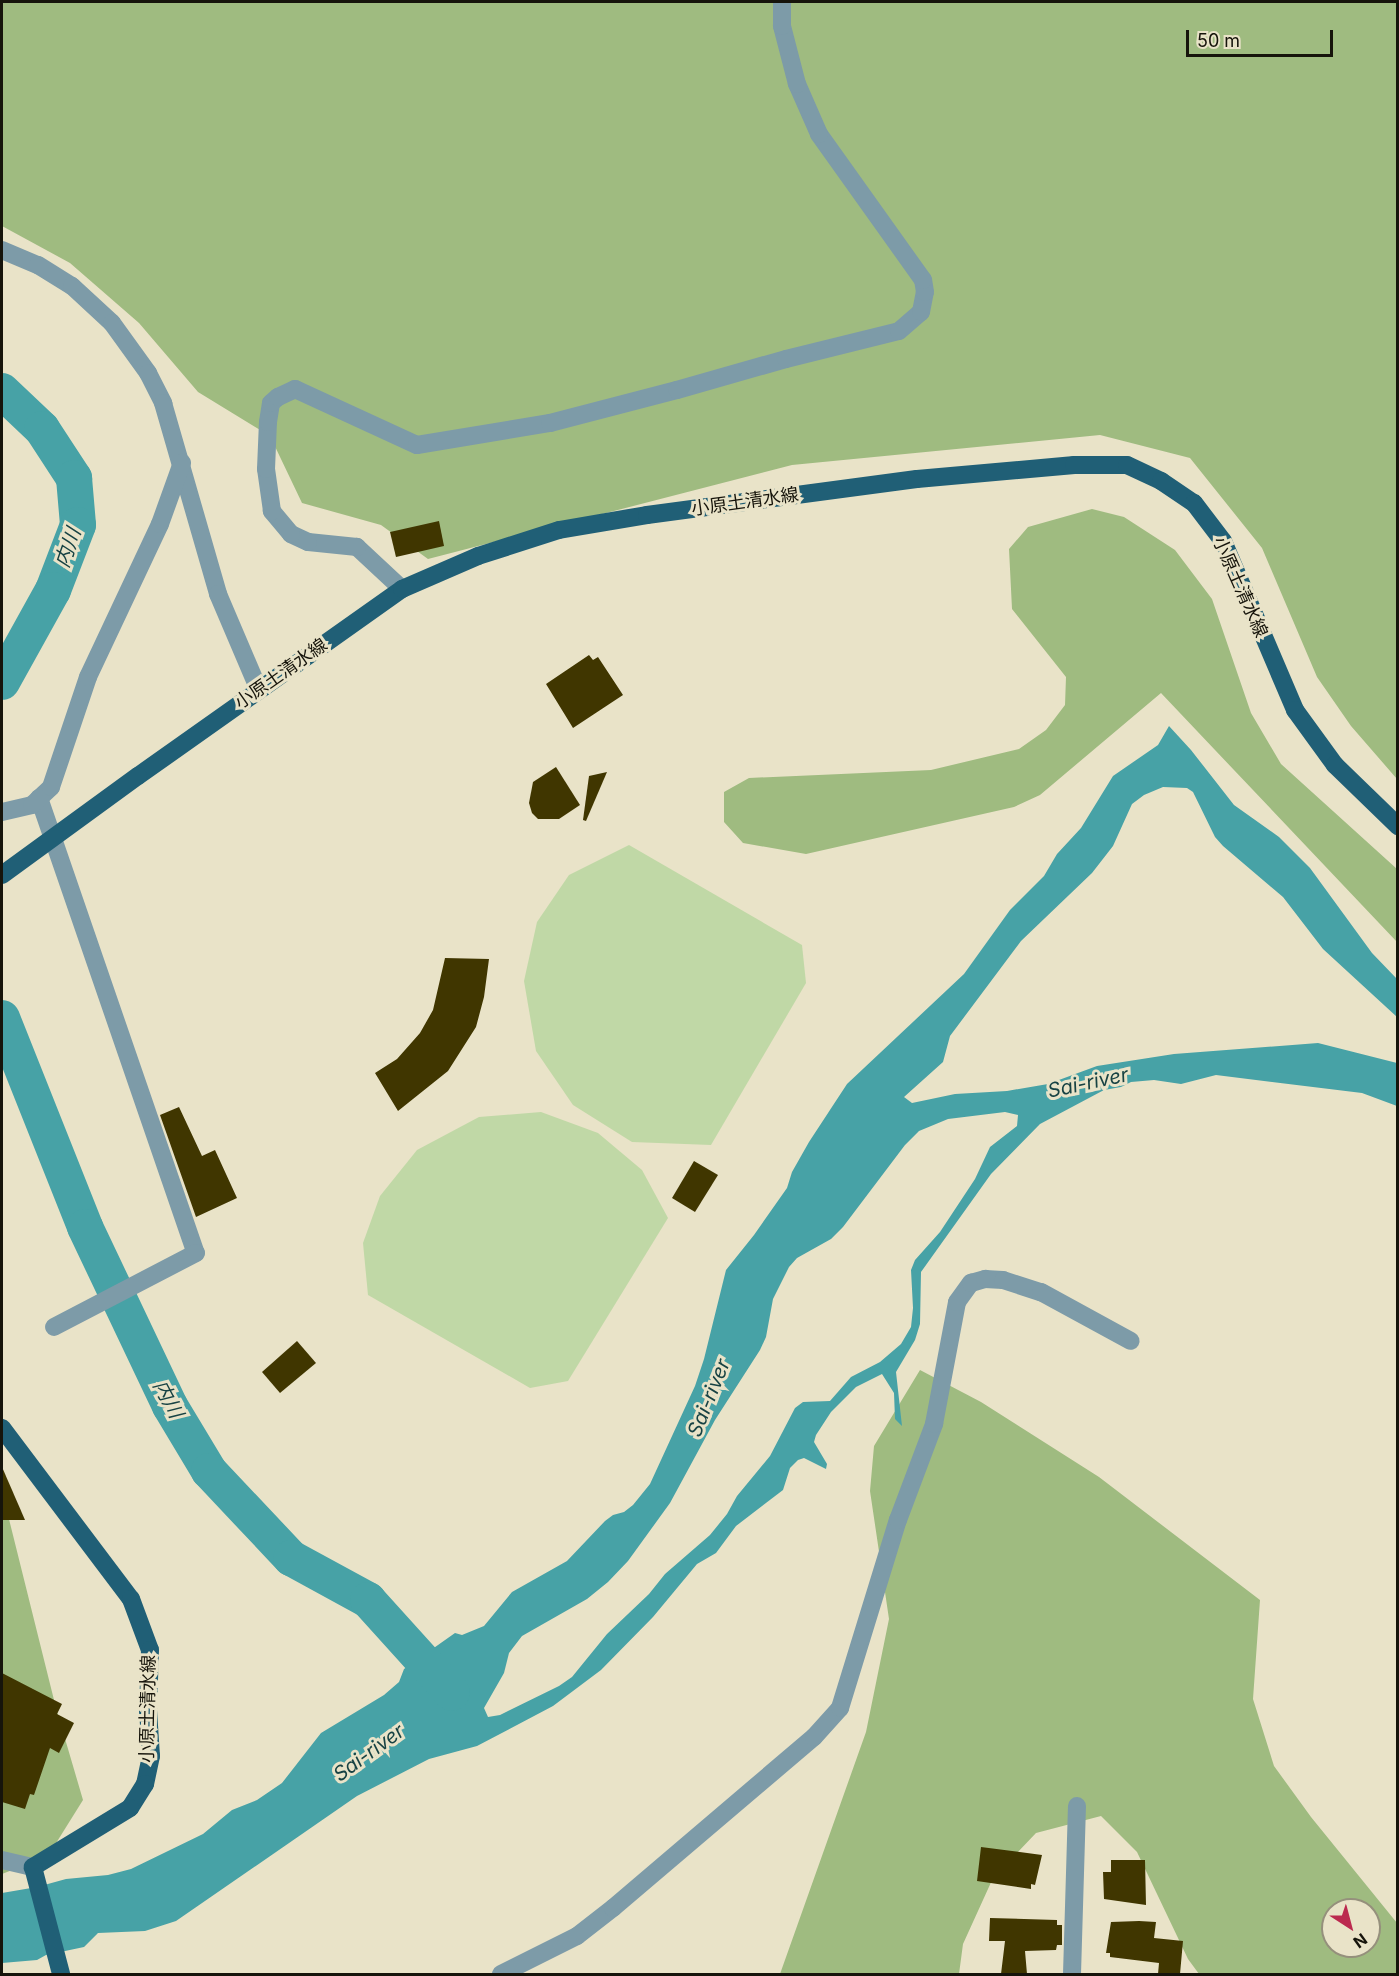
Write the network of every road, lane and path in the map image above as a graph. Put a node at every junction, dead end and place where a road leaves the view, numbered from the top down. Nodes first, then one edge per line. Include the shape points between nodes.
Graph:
1 (782, 2) edge
2 (2, 250) edge
3 (182, 462) junction
4 (402, 589) junction
5 (259, 690) junction
6 (39, 798) junction
7 (2, 812) edge
8 (1398, 826) edge
9 (2, 875) edge
10 (54, 1327) dead end
11 (1131, 1341) dead end
12 (2, 1428) edge
13 (1077, 1806) dead end
14 (2, 1860) edge
15 (34, 1872) junction
16 (61, 1974) edge
17 (501, 1974) edge
18 (1072, 1974) edge

1 - 4 street via 782,26 796,84 819,134 923,280 921,312 898,331 677,390 550,423 417,445 295,390 278,397 271,403 268,422 267,469 272,511 291,534 308,542 357,547
2 - 3 street via 38,265 72,286 112,323 148,373 163,403
3 - 5 street via 218,594
3 - 6 street via 160,524 88,676 51,787
4 - 5 main road, 小原土清水線
4 - 8 main road, 小原土清水線 via 478,556 570,528 917,479 1074,465 1127,465 1194,503 1223,541 1295,710 1335,765
5 - 9 main road, 小原土清水線, bridge
6 - 7 street via 32,805
6 - 10 street via 196,1253
11 - 17 street via 1041,1292 1003,1280 971,1283 957,1302 934,1424 898,1520 840,1708 814,1737 613,1908 577,1936
12 - 15 main road, 小原土清水線 via 131,1599 150,1650 151,1756 145,1784 130,1808
13 - 18 street
14 - 15 street
15 - 16 main road

